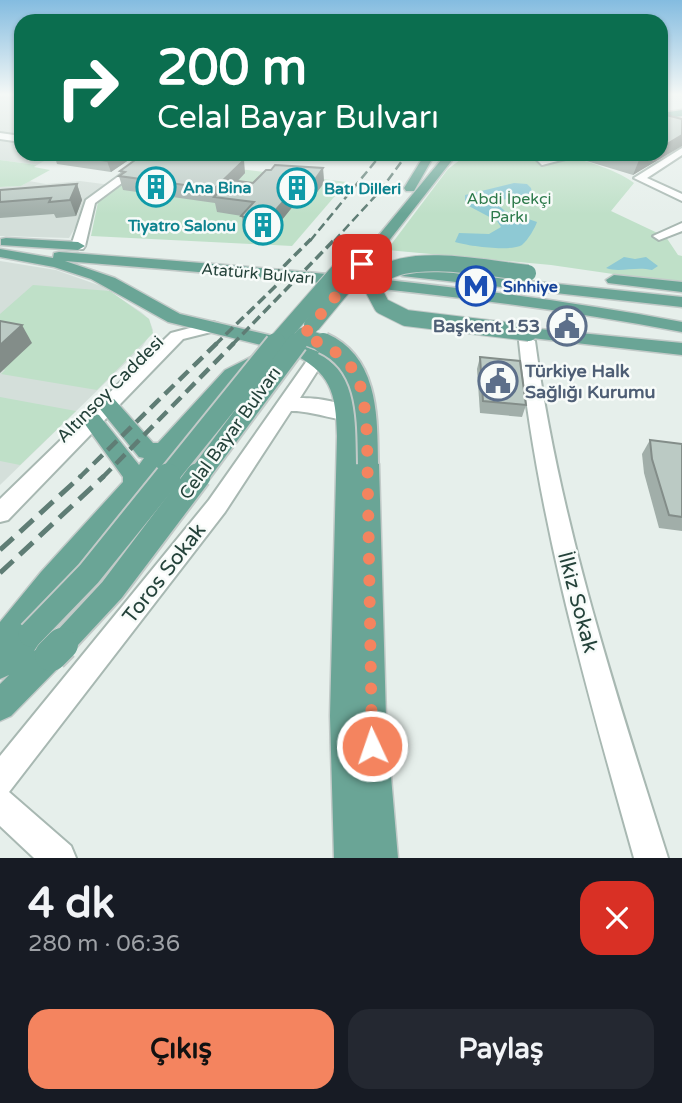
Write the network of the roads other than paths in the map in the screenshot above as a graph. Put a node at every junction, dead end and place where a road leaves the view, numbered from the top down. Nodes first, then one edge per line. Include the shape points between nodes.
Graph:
1 (147, 161) edge
2 (426, 161) edge
3 (442, 161) edge
4 (442, 161) edge
5 (666, 161) edge
6 (410, 188) junction
7 (682, 198) edge
8 (682, 227) edge
9 (659, 236) dead end
10 (0, 242) edge
11 (371, 243) junction
12 (78, 246) junction
13 (0, 252) edge
14 (682, 287) edge
15 (580, 290) junction
16 (682, 293) edge
17 (682, 303) edge
18 (582, 308) junction
19 (162, 313) junction
20 (682, 319) edge
21 (213, 327) junction
22 (682, 327) edge
23 (528, 337) junction
24 (302, 342) junction
25 (261, 347) junction
26 (682, 349) edge
27 (286, 405) junction
28 (95, 411) junction
29 (347, 415) junction
30 (164, 452) junction
31 (134, 488) junction
32 (0, 498) edge
33 (0, 513) edge
34 (0, 645) edge
35 (41, 645) junction
36 (0, 664) edge
37 (0, 705) edge
38 (0, 780) edge
39 (0, 804) edge
40 (58, 858) edge
41 (352, 858) edge
42 (380, 858) edge
43 (651, 858) edge

1 - 12 street via 90,202
2 - 6 main road
3 - 6 main road, Celal Bayar Bulvarı
4 - 11 main road, Celal Bayar Bulvarı
5 - 7 street via 639,178
6 - 11 main road, Celal Bayar Bulvarı
8 - 9 street
10 - 12 main road, Atatürk Bulvarı
11 - 24 main road, Celal Bayar Bulvarı, bridge
12 - 15 main road, Atatürk Bulvarı
13 - 18 main road, Atatürk Bulvarı via 259,273
13 - 19 main road, Atatürk Bulvarı via 110,281
14 - 23 main road, bridge via 412,264 386,271 376,280 373,289 382,306 406,318
15 - 16 main road via 609,287
15 - 17 main road, Atatürk Bulvarı
18 - 20 main road
18 - 22 main road, Atatürk Bulvarı
19 - 21 main road, Altınsoy Caddesi
19 - 28 street, Altınsoy Caddesi via 167,333
21 - 25 main road, Altınsoy Caddesi
21 - 28 street, Altınsoy Caddesi via 177,336
23 - 26 main road
23 - 43 street, İlkiz Sokak via 542,447 560,535
24 - 25 main road, Celal Bayar Bulvarı, bridge
24 - 25 main road, Altınsoy Caddesi
24 - 27 street, Toros Sokak
24 - 29 main road via 337,380
24 - 35 main road, Celal Bayar Bulvarı, bridge via 112,590
24 - 42 main road, Altınsoy Caddesi, bridge via 338,352 364,394 370,718
25 - 30 main road
25 - 35 main road, Celal Bayar Bulvarı, bridge
27 - 29 street via 322,405
27 - 38 street, Toros Sokak via 193,537
28 - 30 main road via 147,451
28 - 31 main road via 134,475
28 - 32 street, Altınsoy Caddesi
28 - 33 street, Altınsoy Caddesi
29 - 41 main road via 346,716
30 - 31 main road
31 - 34 main road via 50,581
35 - 36 main road, Celal Bayar Bulvarı
35 - 37 main road, Celal Bayar Bulvarı
39 - 40 street

